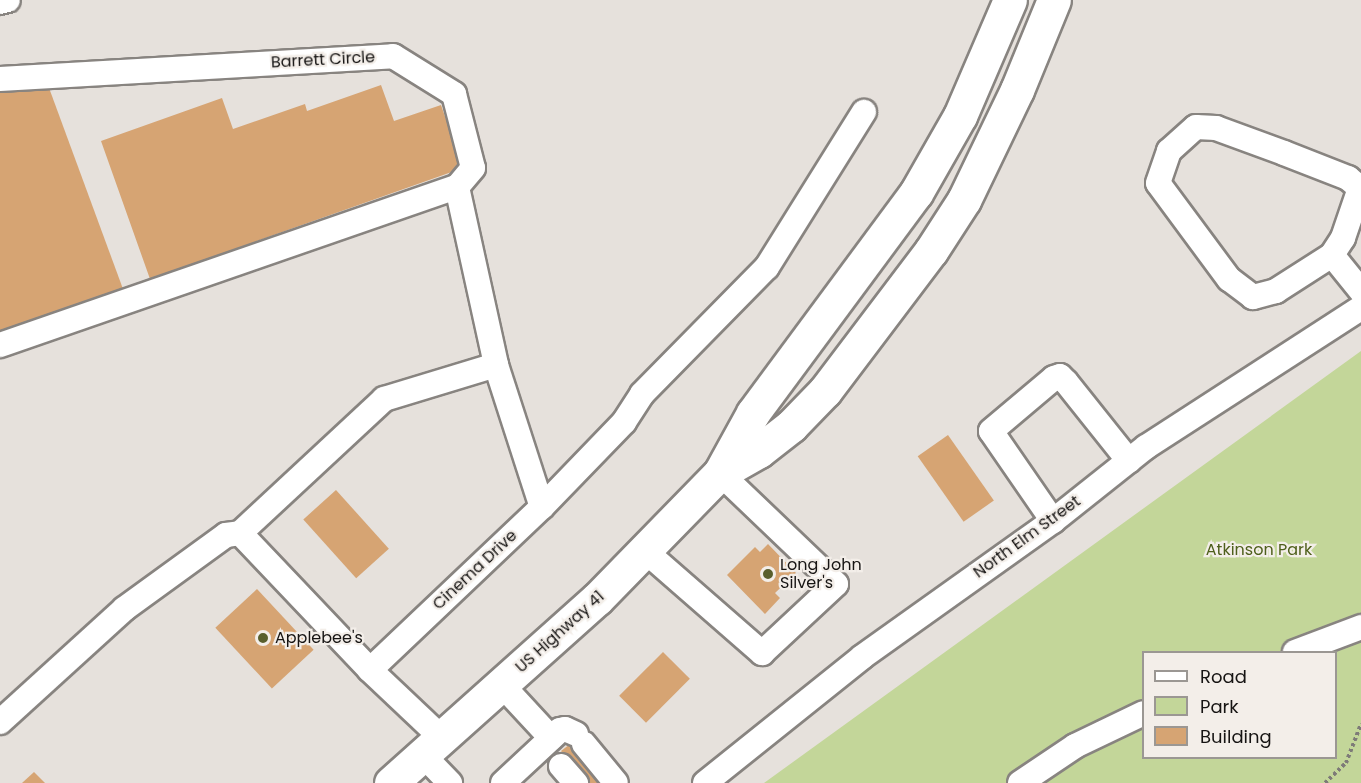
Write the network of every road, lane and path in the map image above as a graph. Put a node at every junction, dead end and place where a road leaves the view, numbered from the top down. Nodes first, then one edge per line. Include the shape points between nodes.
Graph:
1 (8, 0) edge
2 (1010, 0) edge
3 (1054, 0) edge
4 (0, 2) edge
5 (0, 79) edge
6 (864, 112) dead end
7 (457, 187) junction
8 (1332, 255) junction
9 (1361, 291) edge
10 (1361, 308) edge
11 (0, 345) edge
12 (496, 365) junction
13 (1128, 461) junction
14 (720, 472) junction
15 (542, 507) junction
16 (1053, 521) junction
17 (240, 533) junction
18 (644, 550) junction
19 (1361, 627) edge
20 (1298, 651) edge
21 (370, 670) junction
22 (502, 685) junction
23 (1142, 713) edge
24 (0, 722) edge
25 (1361, 724) edge
26 (433, 746) junction
27 (556, 758) edge
28 (518, 778) edge
29 (391, 783) edge
30 (450, 783) edge
31 (616, 783) edge
32 (705, 783) edge
33 (1020, 783) edge
34 (1326, 783) edge

1 - 4 street
2 - 14 highway via 960,116 916,193 753,413
3 - 14 highway via 1017,90 964,200 932,251 825,390 791,426 759,451
5 - 7 street, Barrett Circle via 393,56 454,94 473,168
6 - 15 street, Cinema Drive via 767,267 642,394 624,422
7 - 11 street
7 - 12 street
8 - 8 street via 1343,238 1360,188 1348,178 1216,128 1196,127 1169,151 1158,183 1229,279 1253,297 1276,291
8 - 9 street
10 - 13 street, North Elm Street
12 - 15 street
12 - 17 street via 384,399
13 - 16 street, North Elm Street
13 - 16 street via 1066,382 1060,376 1054,378 991,431
14 - 18 highway, US Highway 41
14 - 18 street via 836,584 762,652
15 - 21 street, Cinema Drive
16 - 32 street, North Elm Street via 853,664
17 - 21 street
17 - 24 street via 226,536 124,609
18 - 22 highway, US Highway 41
19 - 20 street
21 - 26 street
22 - 26 highway, US Highway 41
22 - 27 street
23 - 33 street via 1076,746
25 - 34 path via 1346,763
26 - 29 highway, US Highway 41
26 - 30 street
27 - 28 street
27 - 31 street via 565,729 580,739

